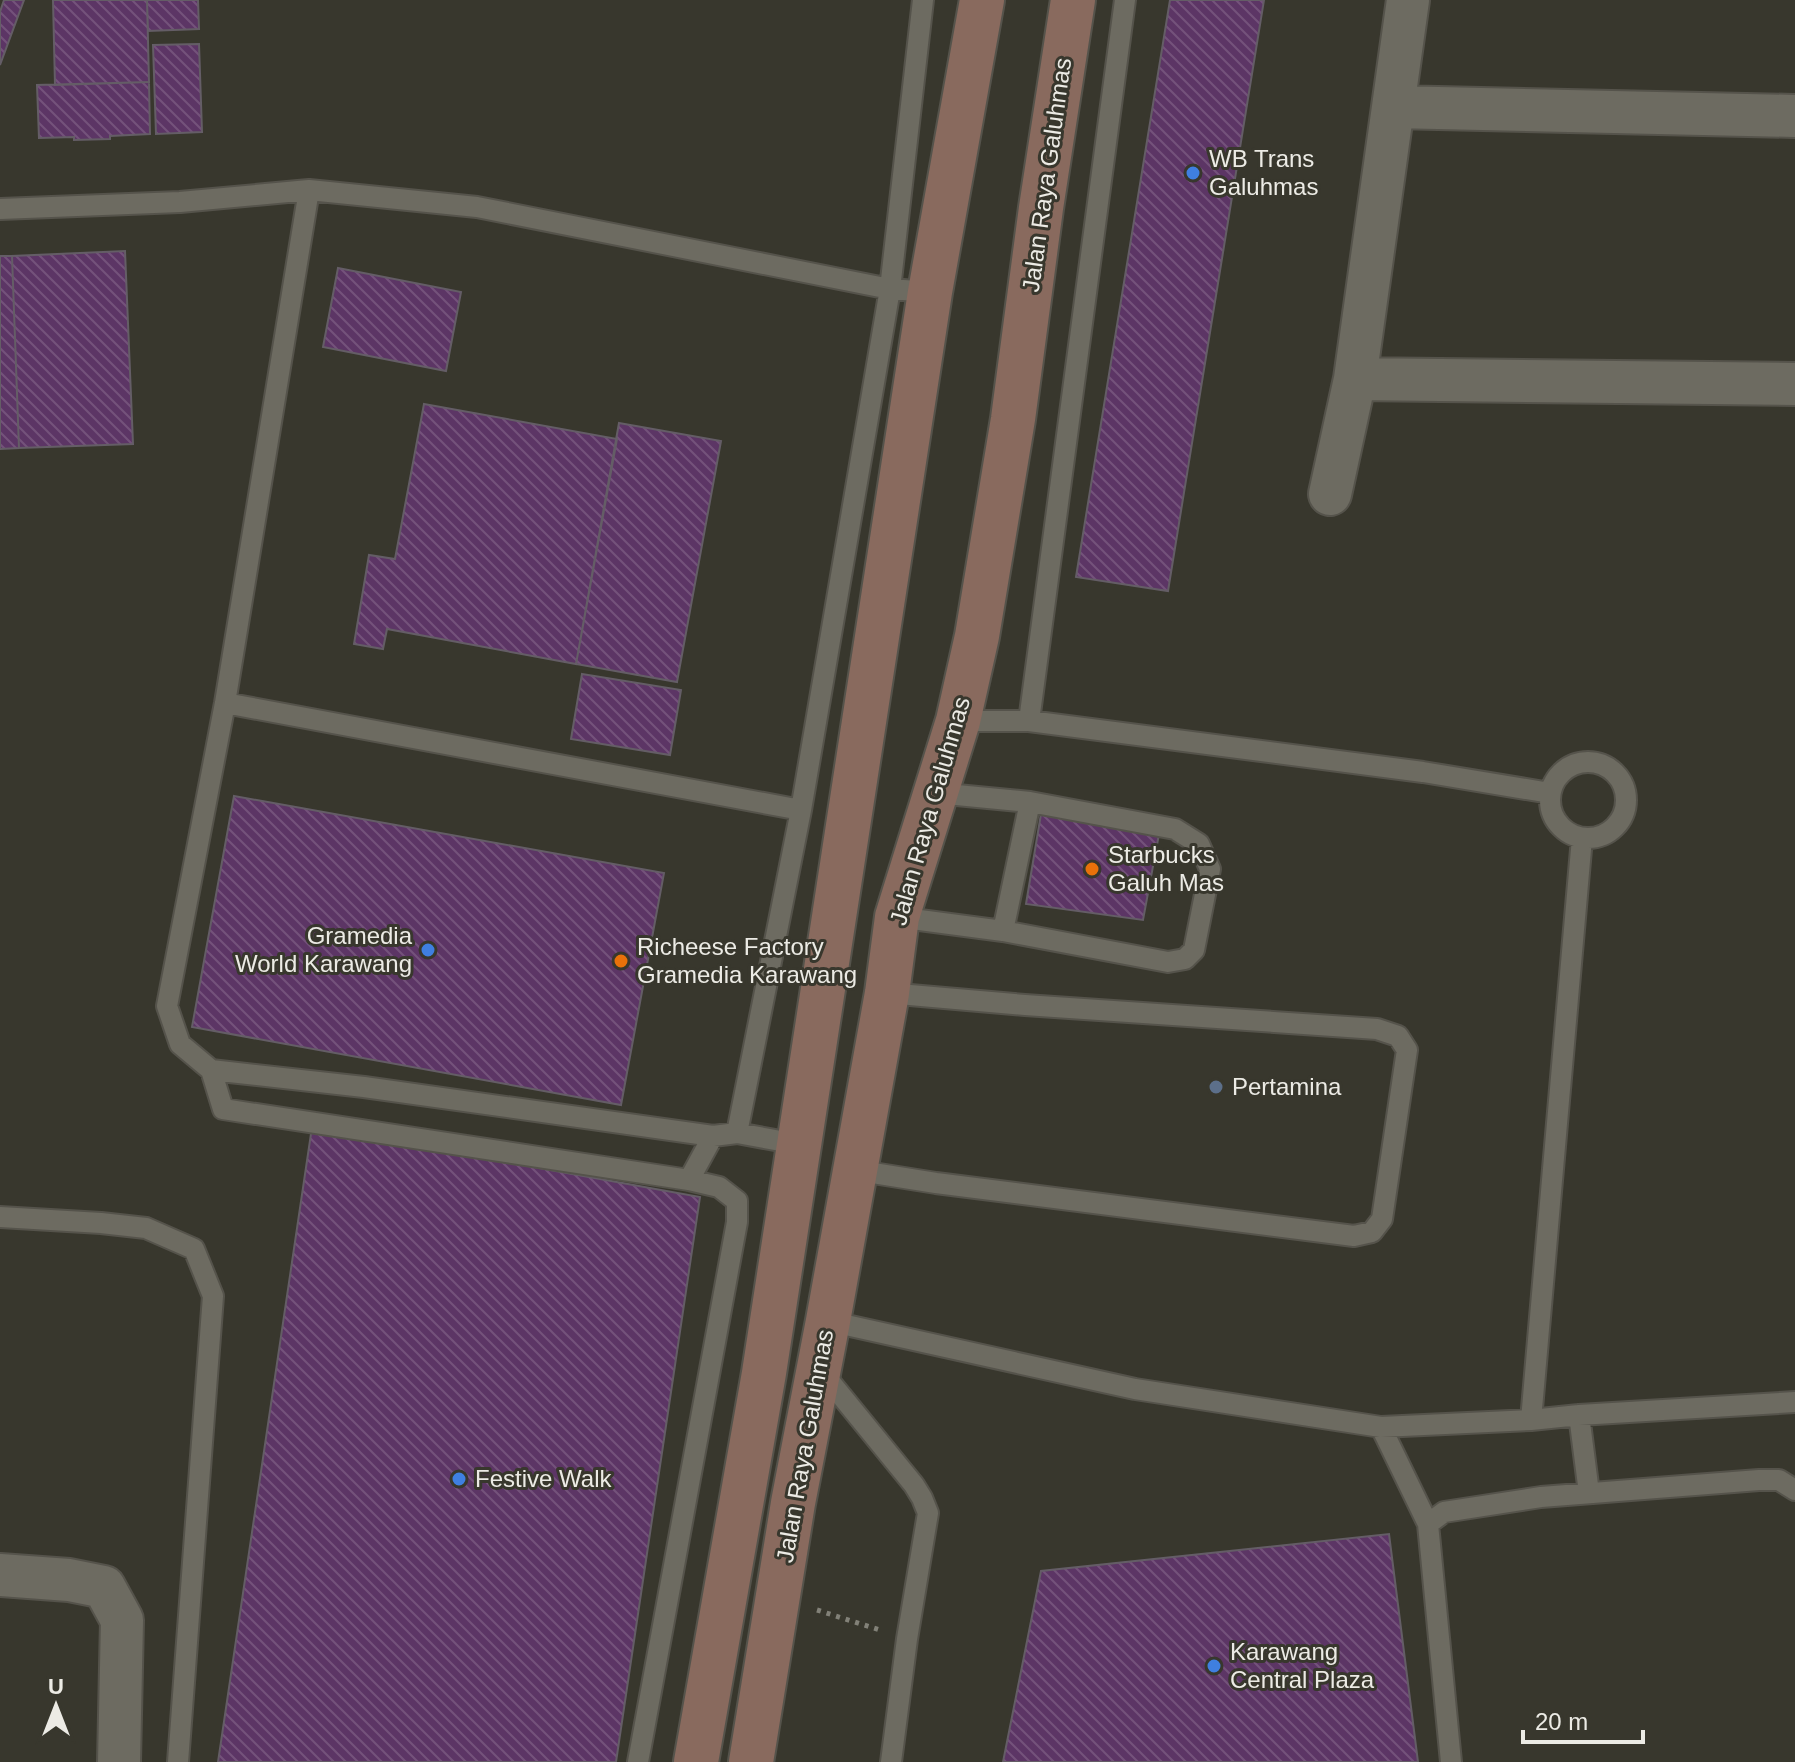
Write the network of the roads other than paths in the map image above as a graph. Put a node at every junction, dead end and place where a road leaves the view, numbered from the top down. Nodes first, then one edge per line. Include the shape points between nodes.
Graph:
1 (923, 0) edge
2 (982, 0) edge
3 (1073, 0) edge
4 (1125, 0) edge
5 (1408, 0) edge
6 (1394, 107) junction
7 (1795, 116) edge
8 (309, 190) junction
9 (0, 209) edge
10 (910, 291) junction
11 (1355, 379) junction
12 (1795, 384) edge
13 (1330, 494) dead end
14 (225, 703) junction
15 (958, 721) junction
16 (1029, 721) junction
17 (936, 793) junction
18 (1550, 793) junction
19 (1030, 802) junction
20 (801, 810) junction
21 (1582, 838) junction
22 (897, 917) junction
23 (1003, 931) junction
24 (887, 993) junction
25 (211, 1070) junction
26 (737, 1133) junction
27 (713, 1136) junction
28 (797, 1144) junction
29 (854, 1170) junction
30 (689, 1180) junction
31 (0, 1217) edge
32 (828, 1321) junction
33 (819, 1368) junction
34 (1795, 1402) edge
35 (1579, 1415) junction
36 (1531, 1420) junction
37 (1381, 1427) junction
38 (1795, 1490) edge
39 (1589, 1493) junction
40 (1428, 1524) junction
41 (0, 1575) edge
42 (119, 1762) edge
43 (178, 1762) edge
44 (638, 1762) edge
45 (696, 1762) edge
46 (751, 1762) edge
47 (891, 1762) edge
48 (1451, 1762) edge

1 - 10 lane
2 - 10 main road
3 - 15 main road, Jalan Raya Galuhmas via 1013,419
4 - 16 lane
5 - 6 street
6 - 7 street
6 - 11 street
8 - 9 lane via 180,202
8 - 10 lane via 477,207
8 - 14 lane
10 - 20 lane
10 - 28 main road
11 - 12 street
11 - 13 street
14 - 20 lane
14 - 25 lane via 167,1006 180,1044
15 - 16 lane
15 - 17 main road, Jalan Raya Galuhmas
16 - 18 lane
17 - 19 lane
17 - 22 main road, Jalan Raya Galuhmas
18 - 21 lane via 1557,822
18 - 21 lane via 1566,768 1580,762 1595,762 1619,777 1626,791 1621,820 1610,831
19 - 23 lane
19 - 23 lane via 1175,829 1199,844 1210,869 1194,950 1185,959 1168,962
20 - 26 lane
21 - 36 lane
22 - 23 lane
22 - 24 main road, Jalan Raya Galuhmas
24 - 29 main road, Jalan Raya Galuhmas
24 - 29 lane via 1377,1029 1398,1036 1407,1050 1382,1219 1372,1232 1354,1236
25 - 27 lane
25 - 30 lane via 223,1109
26 - 27 lane
26 - 28 lane
27 - 30 lane
28 - 45 main road via 764,1373
29 - 32 main road, Jalan Raya Galuhmas
30 - 44 lane via 719,1187 737,1201 737,1222
31 - 43 lane via 146,1228 194,1249 213,1296
32 - 33 main road, Jalan Raya Galuhmas
32 - 37 lane via 1135,1389
33 - 46 main road, Jalan Raya Galuhmas
33 - 47 lane via 914,1485 928,1513
34 - 35 lane
35 - 36 lane
35 - 39 lane
36 - 37 lane
37 - 40 lane
38 - 39 lane via 1779,1480 1759,1480
39 - 40 lane via 1444,1512
40 - 48 lane
41 - 42 street via 104,1587 122,1620

